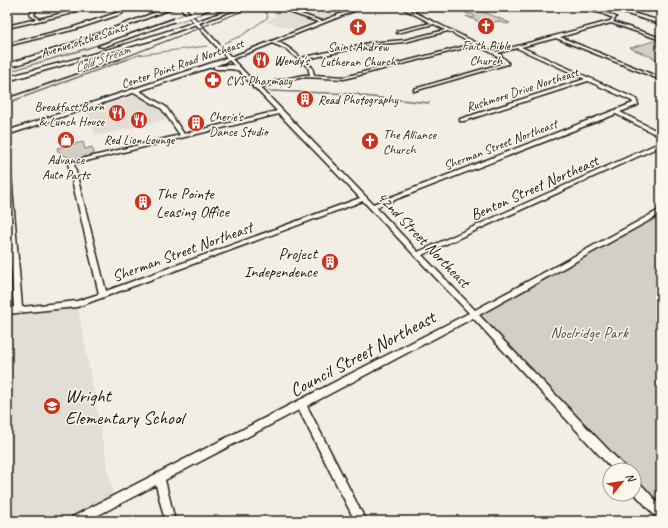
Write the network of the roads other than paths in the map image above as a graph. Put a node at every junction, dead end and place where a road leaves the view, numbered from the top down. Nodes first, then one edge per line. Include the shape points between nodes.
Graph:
1 (35, 7) edge
2 (76, 7) edge
3 (123, 7) edge
4 (174, 7) edge
5 (182, 7) edge
6 (212, 7) edge
7 (240, 7) edge
8 (296, 7) edge
9 (362, 7) edge
10 (402, 7) edge
11 (570, 7) edge
12 (605, 7) edge
13 (608, 7) edge
14 (616, 7) edge
15 (622, 7) edge
16 (197, 9) edge
17 (174, 18) junction
18 (39, 20) junction
19 (322, 22) junction
20 (611, 22) junction
21 (660, 22) edge
22 (435, 23) junction
23 (195, 24) junction
24 (7, 27) edge
25 (174, 30) junction
26 (449, 30) junction
27 (201, 31) junction
28 (398, 32) dead end
29 (557, 37) junction
30 (661, 39) edge
31 (273, 42) junction
32 (477, 44) junction
33 (7, 45) edge
34 (518, 47) junction
35 (96, 48) dead end
36 (89, 50) dead end
37 (495, 53) junction
38 (230, 59) junction
39 (301, 60) junction
40 (7, 67) edge
41 (203, 68) junction
42 (240, 70) junction
43 (7, 74) edge
44 (312, 76) junction
45 (7, 79) edge
46 (589, 79) junction
47 (661, 79) edge
48 (255, 87) junction
49 (416, 90) dead end
50 (136, 92) junction
51 (280, 112) junction
52 (616, 112) junction
53 (462, 120) dead end
54 (7, 133) edge
55 (661, 135) edge
56 (183, 136) junction
57 (661, 144) edge
58 (7, 163) edge
59 (363, 199) junction
60 (371, 207) junction
61 (661, 211) edge
62 (417, 254) junction
63 (104, 295) junction
64 (18, 310) junction
65 (7, 311) edge
66 (474, 314) junction
67 (301, 404) junction
68 (613, 462) edge
69 (159, 478) junction
70 (642, 494) edge
71 (661, 514) edge
72 (76, 521) edge
73 (170, 521) edge
74 (361, 521) edge

1 - 18 street via 32,15
2 - 18 street via 71,12
3 - 33 street via 123,12 75,28
4 - 23 main road, 42nd Street Northeast
4 - 40 highway
5 - 23 main road, 42nd Street Northeast
6 - 16 highway, Avenue of the Saints
7 - 23 highway
8 - 19 street via 293,12
9 - 19 main road, Center Point Road Northeast
10 - 22 street
11 - 20 street via 608,14 615,18
12 - 21 highway
13 - 21 highway
14 - 21 highway
15 - 21 highway
16 - 17 highway, Avenue of the Saints, bridge
17 - 35 highway, Avenue of the Saints
17 - 40 highway, Avenue of the Saints
18 - 24 street
19 - 31 main road, Center Point Road Northeast
20 - 29 street
20 - 30 street
22 - 26 street
22 - 28 street
23 - 25 highway
23 - 27 main road, 42nd Street Northeast
25 - 27 highway
25 - 45 highway
26 - 32 street
26 - 39 street via 405,41 369,44
27 - 38 main road, 42nd Street Northeast
29 - 34 street
29 - 47 street
31 - 38 main road, Center Point Road Northeast
31 - 39 street via 287,48
32 - 37 street
32 - 44 street via 344,78
34 - 37 street
34 - 46 street
36 - 43 highway, Avenue of the Saints
37 - 49 street via 507,63
38 - 41 main road, Center Point Road Northeast
38 - 42 street, 42nd Street Northeast
39 - 44 street via 312,70
41 - 42 main road via 224,66
41 - 50 main road, Center Point Road Northeast
42 - 48 street, 42nd Street Northeast
44 - 48 street
46 - 52 street, Sherman Street Northeast via 636,102
46 - 53 street, Rushmore Drive Northeast
48 - 51 street, 42nd Street Northeast
50 - 54 main road, Center Point Road Northeast
50 - 56 street via 164,108
51 - 56 street
51 - 59 street, 42nd Street Northeast
52 - 55 street
52 - 60 street, Sherman Street Northeast
56 - 63 street via 71,163
57 - 62 street, Benton Street Northeast
58 - 64 street
59 - 60 street, 42nd Street Northeast
59 - 63 street, Sherman Street Northeast
60 - 62 street, 42nd Street Northeast
61 - 66 street, Council Street Northeast
62 - 66 street, 42nd Street Northeast
63 - 64 street, Sherman Street Northeast via 77,304
64 - 65 street, Sherman Street Northeast
66 - 67 street, Council Street Northeast
66 - 68 street, 42nd Street Northeast
67 - 69 street, Council Street Northeast
67 - 74 street
69 - 72 street, Council Street Northeast
69 - 73 street
70 - 71 street

